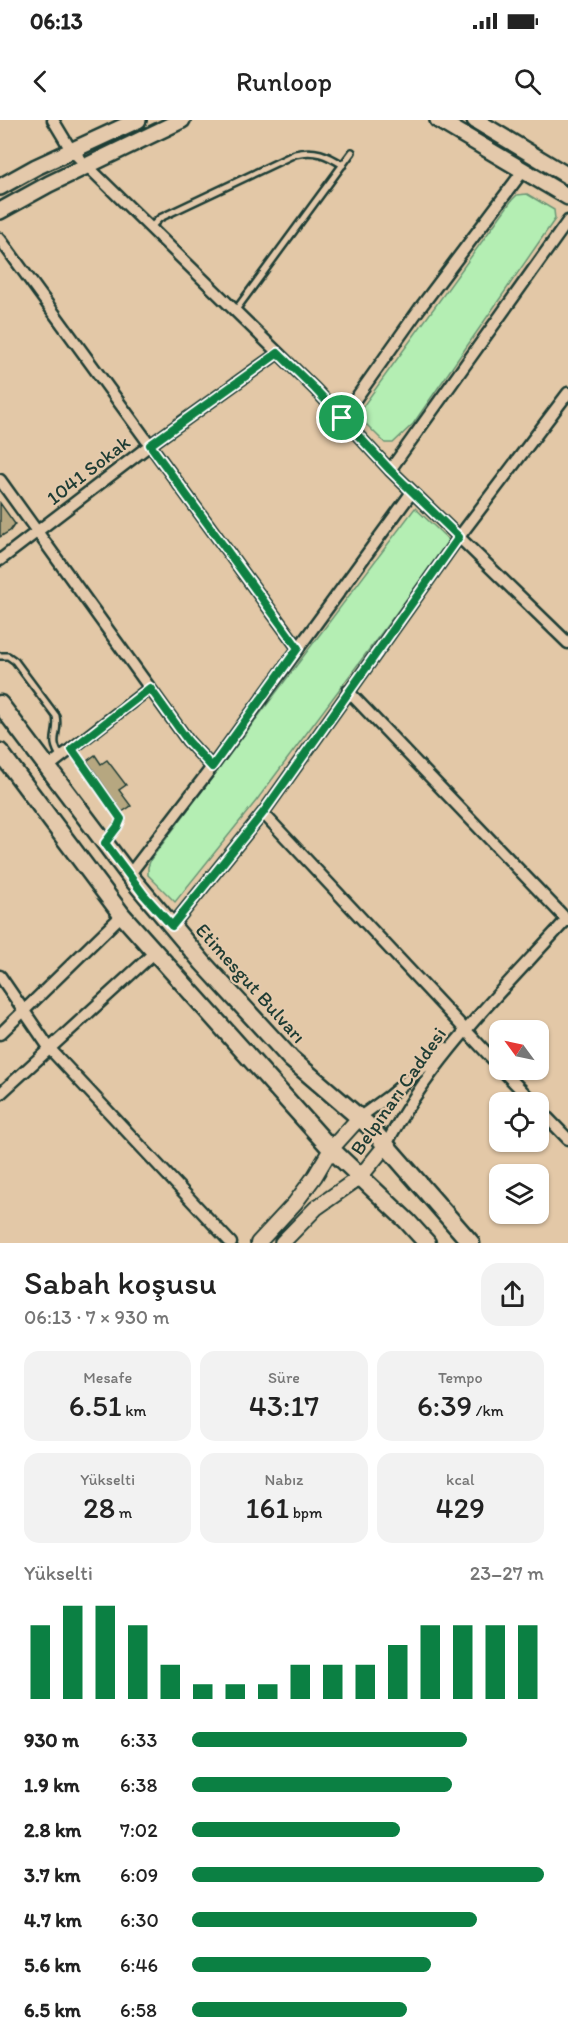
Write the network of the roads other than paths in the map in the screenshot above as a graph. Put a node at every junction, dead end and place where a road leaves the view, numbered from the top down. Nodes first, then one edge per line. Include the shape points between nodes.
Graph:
1 (53, 120) edge
2 (138, 120) edge
3 (182, 120) edge
4 (438, 120) edge
5 (475, 120) edge
6 (71, 150) junction
7 (352, 152) dead end
8 (343, 165) junction
9 (87, 166) junction
10 (523, 171) junction
11 (568, 176) edge
12 (0, 187) edge
13 (568, 197) edge
14 (0, 211) edge
15 (568, 221) edge
16 (150, 228) junction
17 (0, 239) edge
18 (235, 311) junction
19 (278, 353) junction
20 (568, 393) edge
21 (342, 418) junction
22 (150, 445) junction
23 (390, 470) junction
24 (0, 480) edge
25 (412, 492) junction
26 (37, 533) junction
27 (459, 537) junction
28 (0, 560) edge
29 (568, 643) edge
30 (298, 648) junction
31 (0, 656) edge
32 (150, 688) junction
33 (348, 691) junction
34 (0, 704) edge
35 (72, 749) junction
36 (0, 752) edge
37 (55, 762) junction
38 (212, 767) junction
39 (263, 813) junction
40 (105, 843) junction
41 (129, 875) junction
42 (122, 915) junction
43 (568, 920) edge
44 (172, 926) junction
45 (155, 952) junction
46 (0, 976) edge
47 (24, 1011) junction
48 (464, 1032) junction
49 (0, 1034) edge
50 (50, 1049) junction
51 (489, 1057) edge
52 (512, 1080) edge
53 (523, 1092) edge
54 (0, 1094) edge
55 (360, 1117) junction
56 (549, 1119) edge
57 (568, 1139) edge
58 (386, 1145) junction
59 (331, 1149) junction
60 (360, 1178) junction
61 (231, 1243) edge
62 (258, 1243) edge
63 (282, 1243) edge
64 (427, 1243) edge
65 (471, 1243) edge

1 - 6 street
2 - 6 main road
3 - 9 main road
4 - 10 main road
5 - 11 main road
6 - 9 street
6 - 12 main road
7 - 8 lane
8 - 16 lane via 320,153 295,154 160,218
8 - 18 lane
9 - 14 main road
9 - 16 street
10 - 13 main road
10 - 21 street
15 - 23 street
16 - 18 street
17 - 22 street
18 - 19 street
19 - 21 street
19 - 22 street, 1041 Sokak
20 - 27 street
21 - 23 street
22 - 26 street, 1041 Sokak
22 - 30 street
23 - 25 street
24 - 26 street
25 - 27 street
25 - 30 street
26 - 28 street, 1041 Sokak
26 - 32 street
27 - 29 street
27 - 33 street
30 - 38 street
31 - 37 lane via 15,661 56,716
32 - 35 street
32 - 38 street
33 - 39 street
33 - 43 street
34 - 37 main road, Etimesgut Bulvarı
35 - 37 street
35 - 40 lane via 121,819
36 - 42 main road
37 - 40 main road, Etimesgut Bulvarı
38 - 41 street
39 - 44 street
39 - 48 street
40 - 41 main road, Etimesgut Bulvarı
41 - 44 main road, Etimesgut Bulvarı
42 - 45 main road
42 - 47 street
43 - 48 street, Belpınarı Caddesi
44 - 55 main road, Etimesgut Bulvarı via 291,1059
45 - 50 street
45 - 59 main road
46 - 47 street
47 - 49 street
47 - 50 street
48 - 51 street
48 - 55 street, Belpınarı Caddesi
48 - 58 street, Belpınarı Caddesi via 412,1099
50 - 54 street
50 - 61 street
52 - 53 street
55 - 58 main road, Etimesgut Bulvarı
55 - 59 street, Belpınarı Caddesi
56 - 57 street
58 - 60 street, Belpınarı Caddesi
58 - 65 main road, Etimesgut Bulvarı
59 - 60 main road
59 - 62 street, Belpınarı Caddesi via 295,1203
60 - 63 street, Belpınarı Caddesi via 316,1208
60 - 64 main road

